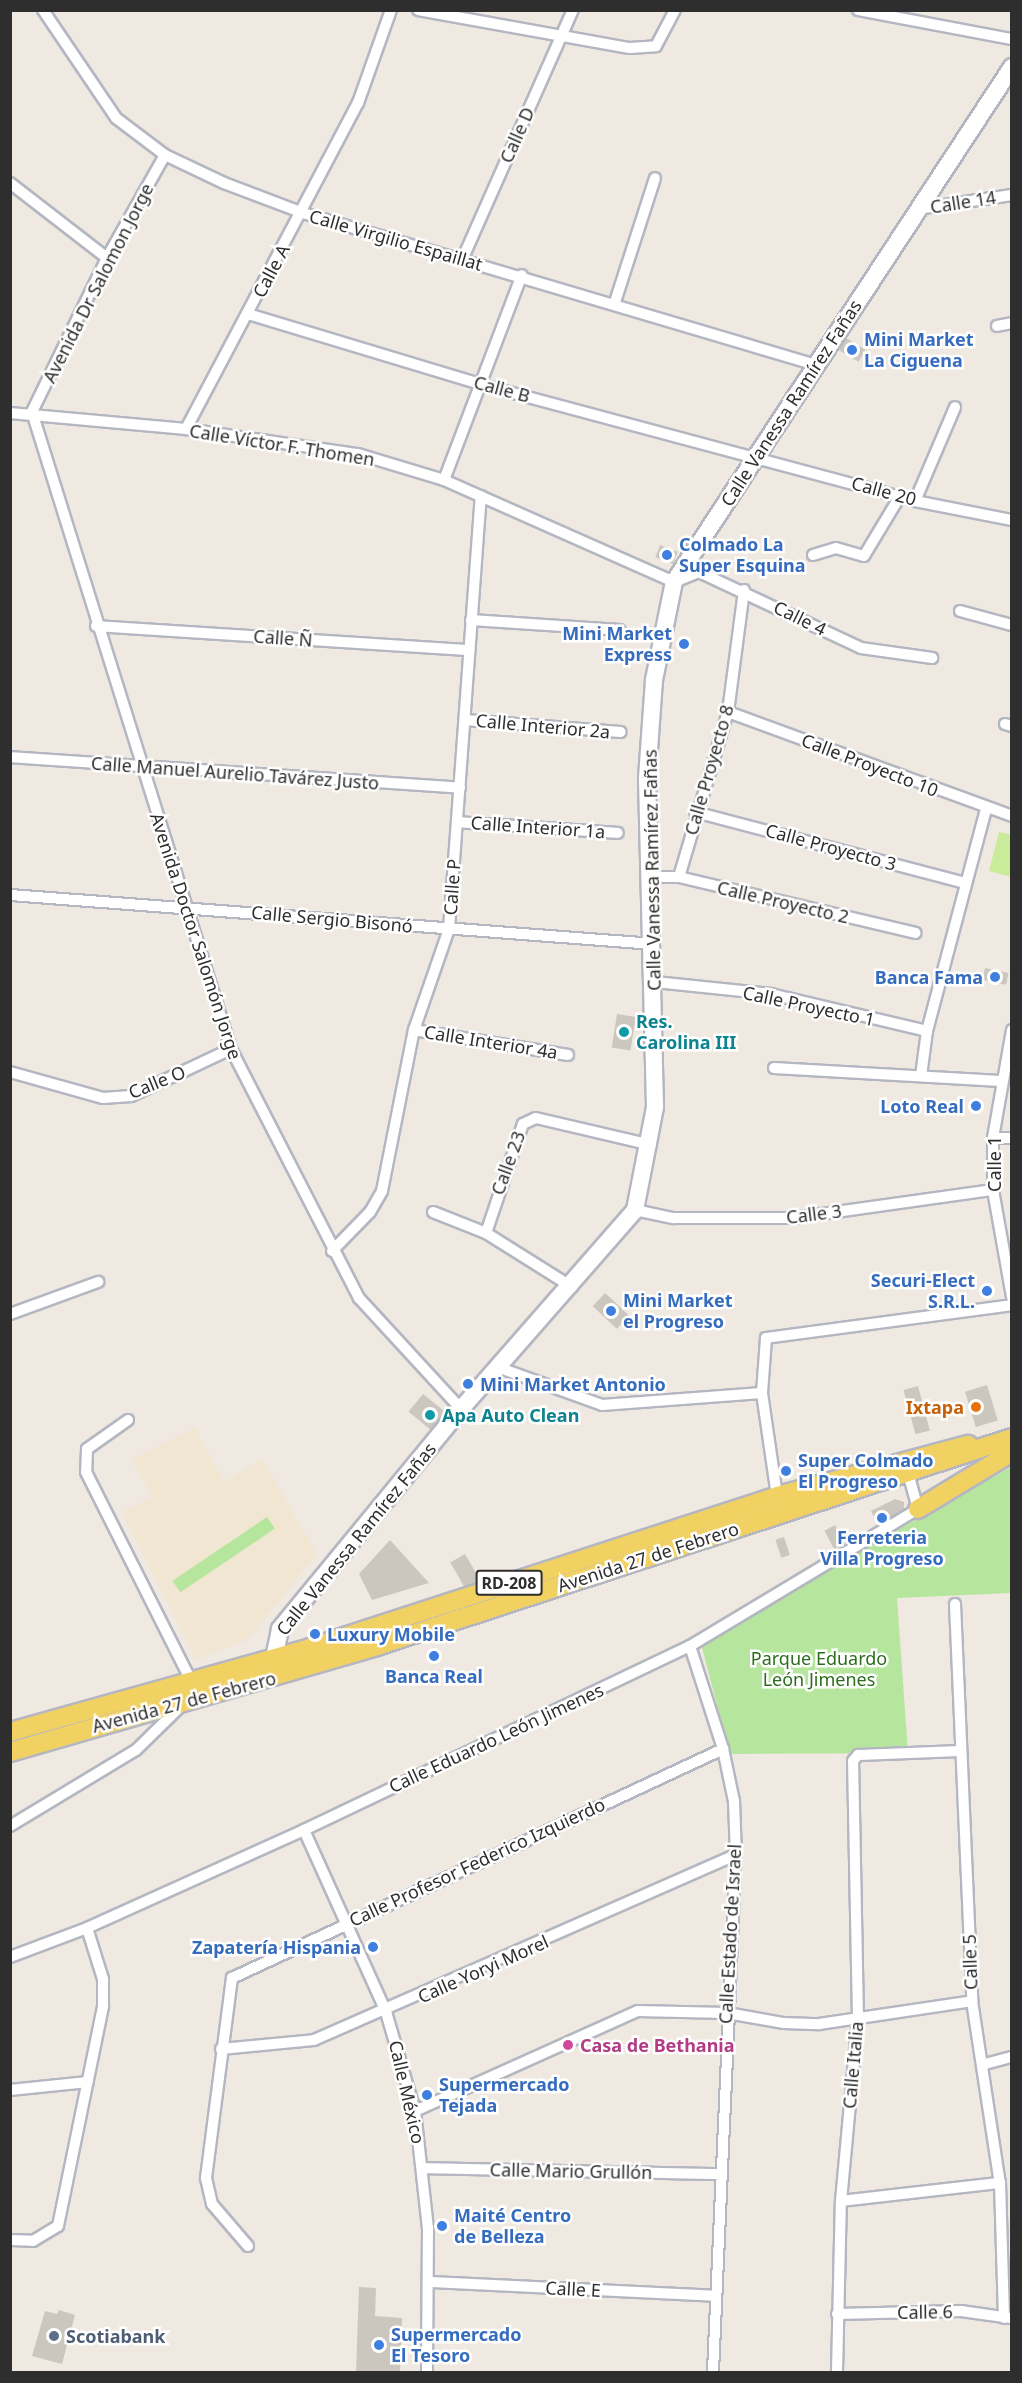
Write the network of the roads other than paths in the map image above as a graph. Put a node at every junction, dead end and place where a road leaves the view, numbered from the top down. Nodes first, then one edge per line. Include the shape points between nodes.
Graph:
1 (43, 10) edge
2 (391, 10) edge
3 (418, 10) edge
4 (573, 10) edge
5 (675, 10) edge
6 (858, 10) edge
7 (562, 35) junction
8 (1011, 39) edge
9 (1009, 73) edge
10 (165, 155) junction
11 (655, 178) dead end
12 (11, 186) edge
13 (1011, 195) edge
14 (914, 209) junction
15 (303, 213) junction
16 (107, 258) junction
17 (462, 260) junction
18 (522, 275) junction
19 (615, 302) junction
20 (248, 314) junction
21 (1011, 323) edge
22 (997, 326) dead end
23 (816, 365) junction
24 (483, 385) junction
25 (955, 407) dead end
26 (32, 412) junction
27 (10, 413) edge
28 (186, 429) junction
29 (758, 456) junction
30 (444, 480) junction
31 (481, 496) junction
32 (900, 496) junction
33 (915, 501) junction
34 (1011, 520) edge
35 (813, 555) dead end
36 (674, 582) junction
37 (744, 590) junction
38 (960, 611) dead end
39 (471, 620) junction
40 (1011, 625) edge
41 (96, 626) junction
42 (621, 630) dead end
43 (469, 650) junction
44 (932, 658) dead end
45 (728, 711) junction
46 (465, 720) junction
47 (621, 732) dead end
48 (10, 757) edge
49 (141, 766) junction
50 (460, 788) junction
51 (986, 809) junction
52 (695, 812) junction
53 (1011, 816) edge
54 (457, 822) junction
55 (618, 833) dead end
56 (651, 877) junction
57 (679, 877) junction
58 (966, 883) junction
59 (10, 895) edge
60 (183, 906) junction
61 (449, 929) junction
62 (915, 933) dead end
63 (654, 944) junction
64 (655, 982) junction
65 (414, 1030) junction
66 (1011, 1030) edge
67 (927, 1031) junction
68 (231, 1049) junction
69 (568, 1055) dead end
70 (774, 1068) dead end
71 (10, 1072) edge
72 (921, 1076) junction
73 (1001, 1081) junction
74 (993, 1138) junction
75 (1011, 1138) edge
76 (651, 1145) junction
77 (993, 1190) junction
78 (635, 1210) junction
79 (433, 1212) dead end
80 (486, 1233) junction
81 (332, 1251) junction
82 (1007, 1255) edge
83 (98, 1282) dead end
84 (572, 1287) junction
85 (1011, 1297) edge
86 (1011, 1305) edge
87 (10, 1314) edge
88 (500, 1368) junction
89 (762, 1393) junction
90 (461, 1408) junction
91 (128, 1420) dead end
92 (1010, 1443) edge
93 (906, 1467) junction
94 (777, 1496) junction
95 (918, 1509) junction
96 (955, 1604) dead end
97 (690, 1646) junction
98 (274, 1658) junction
99 (280, 1676) junction
100 (191, 1680) junction
101 (184, 1703) junction
102 (10, 1732) edge
103 (723, 1749) junction
104 (961, 1751) junction
105 (10, 1752) edge
106 (10, 1826) edge
107 (304, 1830) junction
108 (736, 1855) junction
109 (347, 1921) junction
110 (87, 1928) junction
111 (10, 1957) edge
112 (972, 2001) junction
113 (386, 2012) junction
114 (727, 2013) junction
115 (858, 2019) junction
116 (220, 2049) junction
117 (1011, 2057) edge
118 (985, 2064) junction
119 (88, 2082) junction
120 (10, 2090) edge
121 (415, 2111) junction
122 (423, 2168) junction
123 (719, 2174) junction
124 (1000, 2183) junction
125 (842, 2201) junction
126 (10, 2240) edge
127 (248, 2246) dead end
128 (431, 2282) junction
129 (715, 2296) junction
130 (837, 2314) junction
131 (1008, 2318) edge
132 (427, 2373) edge
133 (713, 2373) edge
134 (837, 2373) edge

1 - 10 street, Calle Virgilio Espaillat via 116,118
2 - 15 street, Calle A via 358,103
3 - 7 street
4 - 7 street, Calle D
5 - 7 street via 656,46 630,48
6 - 8 street
7 - 17 street, Calle D
9 - 14 street, Calle Vanessa Ramírez Fañas
10 - 15 street, Calle Virgilio Espaillat
10 - 16 street, Avenida Dr Salomon Jorge
11 - 19 street
12 - 16 street
13 - 14 street, Calle 14
14 - 23 street, Calle Vanessa Ramírez Fañas
15 - 17 street, Calle Virgilio Espaillat
15 - 20 street, Calle A
16 - 26 street, Avenida Dr Salomon Jorge
17 - 18 street, Calle Virgilio Espaillat
18 - 19 street, Calle Virgilio Espaillat
18 - 24 street
19 - 23 street, Calle Virgilio Espaillat
20 - 24 street, Calle B
20 - 28 street, Calle A
21 - 22 street
23 - 29 street, Calle Vanessa Ramírez Fañas
24 - 29 street, Calle B
24 - 30 street
25 - 33 street
26 - 27 street, Calle Víctor F. Thomen
26 - 28 street, Calle Víctor F. Thomen
26 - 41 street, Avenida Doctor Salomón Jorge
28 - 30 street, Calle Víctor F. Thomen via 358,454
29 - 32 street, Calle 20
29 - 36 street, Calle Vanessa Ramírez Fañas
30 - 31 street, Calle Víctor F. Thomen
31 - 36 street, Calle Víctor F. Thomen
31 - 39 street, Calle P
32 - 33 street, Calle 20
32 - 35 street via 864,556 836,548
33 - 34 street, Calle 20
36 - 37 street, Calle 4 via 699,572
36 - 56 street, Calle Vanessa Ramírez Fañas via 654,680 647,778
37 - 44 street, Calle 4 via 861,648
37 - 45 street, Calle Proyecto 8
38 - 40 street
39 - 42 street
39 - 43 street, Calle P
41 - 43 street, Calle Ñ
41 - 49 street, Avenida Doctor Salomón Jorge
43 - 46 street, Calle P
45 - 51 street, Calle Proyecto 10
45 - 52 street, Calle Proyecto 8
46 - 47 street, Calle Interior 2a
46 - 50 street, Calle P
48 - 49 street, Calle Manuel Aurelio Tavárez Justo
49 - 50 street, Calle Manuel Aurelio Tavárez Justo
49 - 60 street, Avenida Doctor Salomón Jorge
50 - 54 street, Calle P
51 - 53 street, Calle Proyecto 10
51 - 58 street
52 - 57 street, Calle Proyecto 8
52 - 58 street, Calle Proyecto 3
54 - 55 street, Calle Interior 1a
54 - 61 street, Calle P
56 - 57 street, Calle Proyecto 2
56 - 63 street, Calle Vanessa Ramírez Fañas
57 - 62 street, Calle Proyecto 2
58 - 67 street
59 - 60 street, Calle Sergio Bisonó
60 - 61 street, Calle Sergio Bisonó
60 - 68 street, Avenida Doctor Salomón Jorge
61 - 63 street, Calle Sergio Bisonó
61 - 65 street, Calle P
63 - 64 street, Calle Vanessa Ramírez Fañas
64 - 67 street, Calle Proyecto 1 via 771,994
64 - 76 street, Calle Vanessa Ramírez Fañas
65 - 69 street, Calle Interior 4a
65 - 81 street, Calle P via 381,1191 370,1212
66 - 73 street, Calle 1
67 - 72 street
68 - 71 street, Calle O via 131,1096 103,1098
68 - 81 street, Avenida Doctor Salomón Jorge
70 - 72 street
72 - 73 street
73 - 74 street, Calle 1
74 - 75 street
74 - 77 street, Calle 1
76 - 78 street, Calle Vanessa Ramírez Fañas
76 - 80 street, Calle 23 via 528,1119
77 - 78 street, Calle 3 via 793,1218 674,1218
77 - 82 street, Calle 1
78 - 84 street, Calle Vanessa Ramírez Fañas
79 - 80 street
80 - 84 street
81 - 90 street, Avenida Doctor Salomón Jorge via 359,1298
82 - 85 street, Calle 1
83 - 87 street
84 - 88 street, Calle Vanessa Ramírez Fañas
86 - 89 street via 772,1334 763,1345
88 - 89 street via 602,1404
88 - 90 street, Calle Vanessa Ramírez Fañas
89 - 94 street
90 - 98 street, Calle Vanessa Ramírez Fañas via 279,1629
91 - 100 street via 87,1449 86,1472
92 - 93 main road, Avenida 27 de Febrero / RD-208
92 - 95 main road
93 - 94 main road, Avenida 27 de Febrero / RD-208
93 - 95 street
93 - 99 main road, Avenida 27 de Febrero / RD-208
94 - 98 main road, Avenida 27 de Febrero / RD-208
95 - 97 street, Calle Eduardo León Jimenes
96 - 104 street, Calle 5
97 - 103 street, Calle Estado de Israel
97 - 107 street, Calle Eduardo León Jimenes
98 - 99 street, Calle Vanessa Ramírez Fañas
98 - 100 main road, Avenida 27 de Febrero / RD-208
99 - 101 main road, Avenida 27 de Febrero / RD-208
100 - 101 street
100 - 102 main road, Avenida 27 de Febrero / RD-208
101 - 105 main road, Avenida 27 de Febrero / RD-208
101 - 106 street via 136,1750
103 - 108 street, Calle Estado de Israel via 734,1801
103 - 109 street, Calle Profesor Federico Izquierdo
104 - 112 street, Calle 5
104 - 115 street, Calle Italia via 855,1757
107 - 109 street, Calle México
107 - 110 street, Calle Eduardo León Jimenes
108 - 113 street, Calle Yoryi Morel
108 - 114 street, Calle Estado de Israel
109 - 113 street, Calle México
109 - 116 street, Calle Profesor Federico Izquierdo via 232,1978
110 - 111 street, Calle Eduardo León Jimenes
110 - 119 street via 104,1992
112 - 115 street
112 - 118 street, Calle 5
113 - 116 street, Calle Yoryi Morel via 314,2040
113 - 121 street, Calle México
114 - 115 street via 784,2023
114 - 121 street via 638,2011
114 - 123 street, Calle Estado de Israel
115 - 125 street, Calle Italia
116 - 127 street via 206,2178 212,2204
117 - 118 street
118 - 124 street, Calle 5
119 - 120 street
119 - 126 street via 58,2226 33,2241
121 - 122 street, Calle México
122 - 123 street, Calle Mario Grullón
122 - 128 street, Calle México
123 - 129 street, Calle Estado de Israel
124 - 125 street
124 - 131 street, Calle 5
125 - 130 street, Calle Italia
128 - 129 street, Calle E
128 - 132 street, Calle México
129 - 133 street, Calle Estado de Israel
130 - 131 street, Calle 6 via 961,2311
130 - 134 street, Calle Italia

